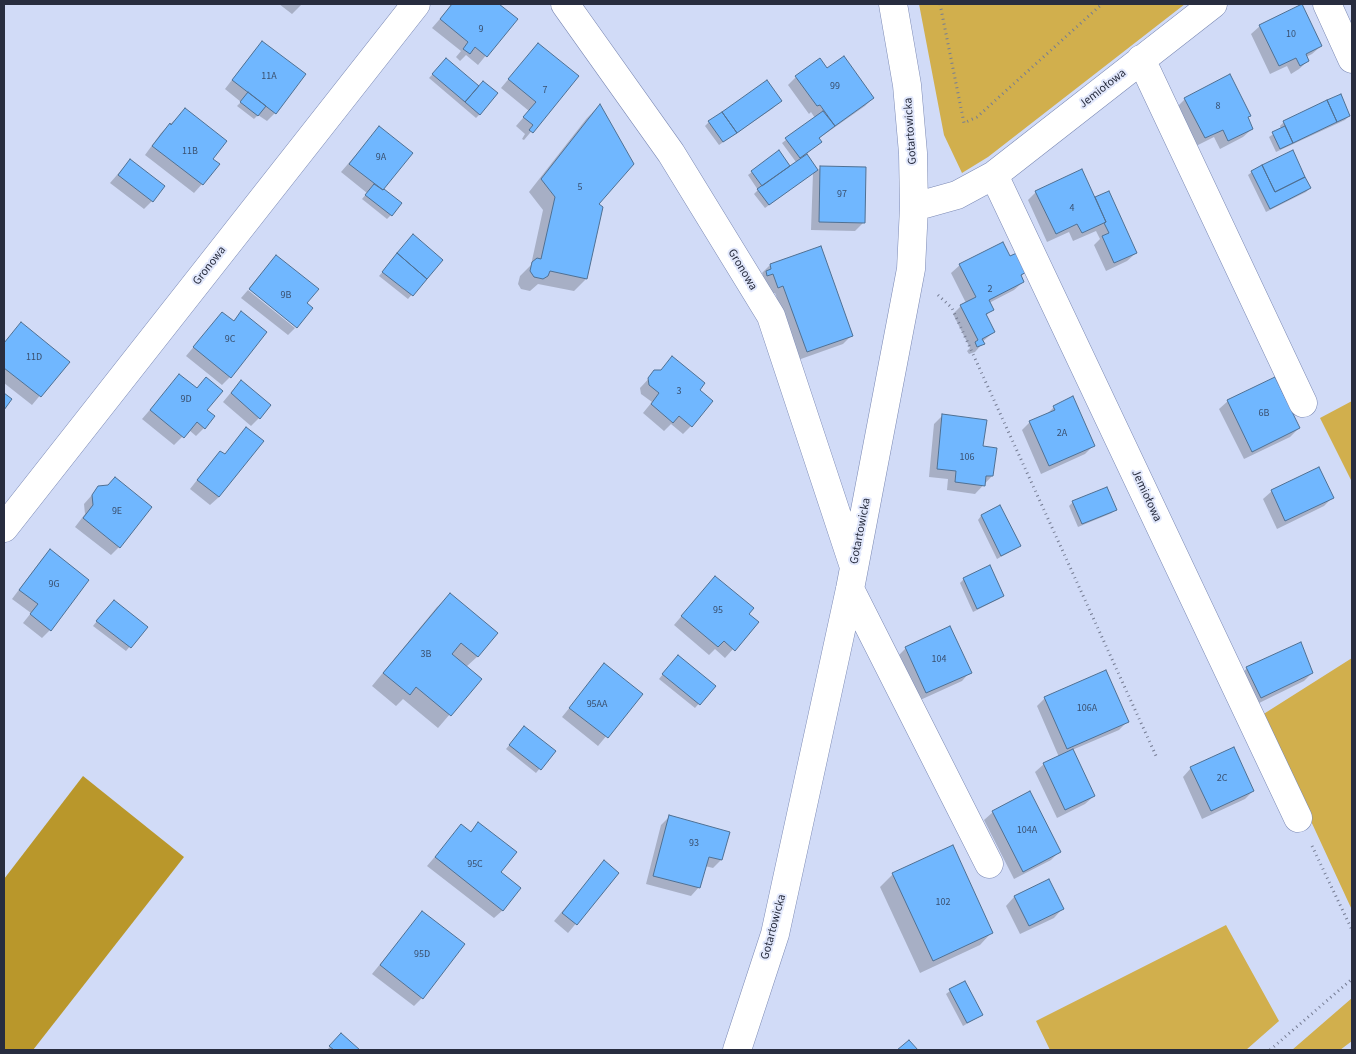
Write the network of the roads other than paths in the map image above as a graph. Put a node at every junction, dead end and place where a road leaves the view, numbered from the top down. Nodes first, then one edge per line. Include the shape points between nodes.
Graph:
1 (416, 4) edge
2 (564, 4) edge
3 (894, 4) edge
4 (1213, 4) edge
5 (1327, 4) edge
6 (1142, 59) junction
7 (1352, 59) edge
8 (994, 175) junction
9 (914, 208) junction
10 (1303, 404) dead end
11 (4, 528) edge
12 (852, 579) junction
13 (1298, 818) road end
14 (988, 864) dead end
15 (737, 1050) edge

1 - 11 street, Gronowa
2 - 12 street, Gronowa via 670,153 771,316
3 - 9 street, Gotartowicka via 907,85
4 - 6 street, Jemiołowa
5 - 7 street
6 - 8 street, Jemiołowa
6 - 10 street
8 - 9 street, Jemiołowa via 957,194
8 - 13 street, Jemiołowa
9 - 12 street, Gotartowicka via 911,269
12 - 14 street, Gronowa
12 - 15 street, Gotartowicka via 774,934

